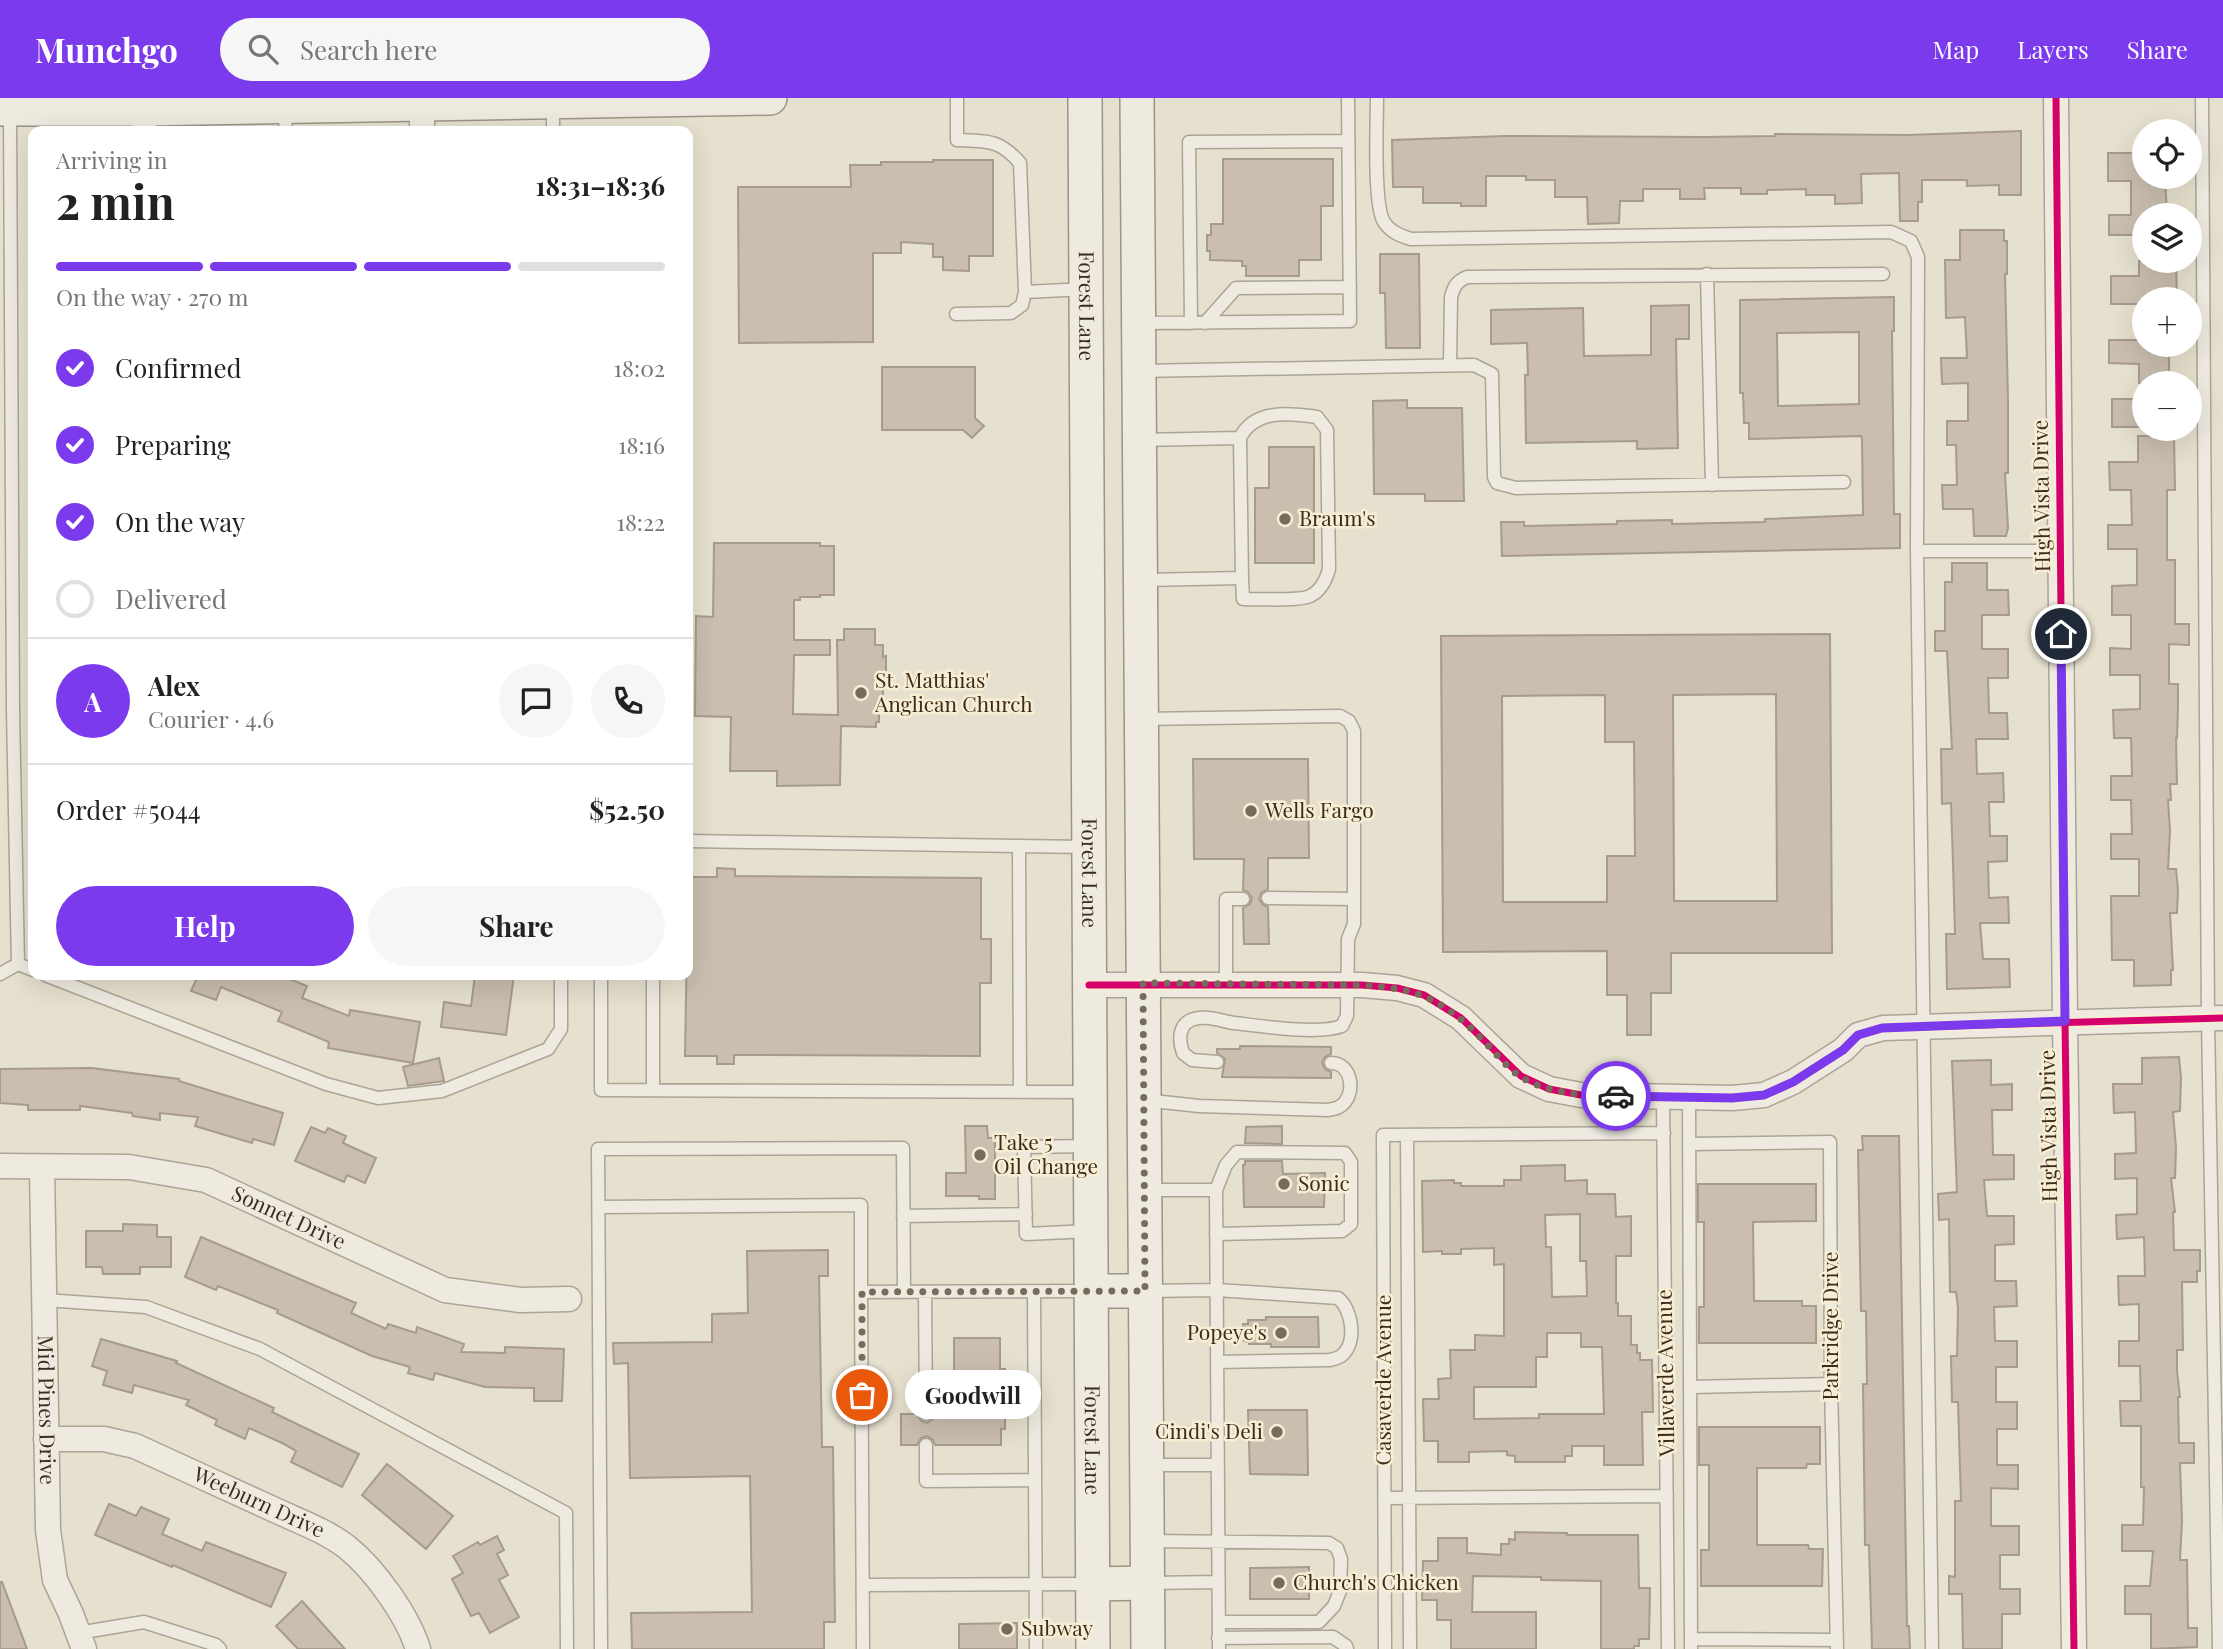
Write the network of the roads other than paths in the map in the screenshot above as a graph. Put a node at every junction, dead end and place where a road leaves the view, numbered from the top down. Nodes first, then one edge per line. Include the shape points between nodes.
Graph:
1 (770, 98) edge
2 (957, 98) edge
3 (1085, 98) edge
4 (1137, 98) edge
5 (1348, 98) edge
6 (1377, 98) edge
7 (2056, 98) edge
8 (2202, 98) edge
9 (7, 105) edge
10 (422, 111) edge
11 (553, 111) edge
12 (285, 112) edge
13 (144, 113) edge
14 (1348, 141) junction
15 (1707, 274) junction
16 (1883, 274) dead end
17 (1350, 287) junction
18 (1086, 289) junction
19 (1025, 292) junction
20 (956, 314) dead end
21 (1139, 323) junction
22 (1191, 323) junction
23 (1205, 323) junction
24 (1451, 365) junction
25 (1139, 371) junction
26 (1240, 438) junction
27 (1087, 439) junction
28 (1140, 440) junction
29 (1844, 482) dead end
30 (1712, 485) junction
31 (1917, 551) junction
32 (2060, 551) junction
33 (1242, 578) junction
34 (1141, 580) junction
35 (7, 710) edge
36 (1141, 719) junction
37 (1088, 720) junction
38 (693, 841) edge
39 (1019, 846) junction
40 (1089, 847) junction
41 (1268, 898) dead end
42 (1354, 899) junction
43 (1243, 900) dead end
44 (18, 964) junction
45 (28, 968) edge
46 (0, 974) edge
47 (58, 980) edge
48 (561, 980) edge
49 (601, 980) edge
50 (653, 980) edge
51 (1143, 983) junction
52 (1226, 984) junction
53 (1089, 985) junction
54 (1348, 985) junction
55 (2215, 1019) edge
56 (2065, 1021) junction
57 (1923, 1026) junction
58 (1217, 1062) dead end
59 (1331, 1063) dead end
60 (653, 1090) junction
61 (1020, 1091) junction
62 (1090, 1092) junction
63 (1689, 1097) junction
64 (1144, 1100) junction
65 (1664, 1108) junction
66 (1664, 1133) junction
67 (1407, 1135) junction
68 (1690, 1144) junction
69 (1090, 1146) junction
70 (0, 1166) edge
71 (42, 1167) junction
72 (1216, 1189) junction
73 (1145, 1190) junction
74 (599, 1207) junction
75 (1026, 1214) junction
76 (903, 1216) junction
77 (1090, 1231) junction
78 (1216, 1234) junction
79 (1217, 1290) junction
80 (1091, 1291) junction
81 (1145, 1291) junction
82 (862, 1292) junction
83 (904, 1292) junction
84 (925, 1292) junction
85 (1034, 1292) junction
86 (569, 1299) dead end
87 (45, 1300) junction
88 (1217, 1362) junction
89 (1831, 1384) junction
90 (1691, 1387) junction
91 (926, 1414) dead end
92 (46, 1439) junction
93 (926, 1445) dead end
94 (1146, 1465) junction
95 (1217, 1465) junction
96 (1035, 1480) junction
97 (1667, 1496) junction
98 (1385, 1498) junction
99 (1409, 1498) junction
100 (1147, 1541) junction
101 (1218, 1541) junction
102 (1147, 1583) junction
103 (1218, 1583) junction
104 (1035, 1584) junction
105 (1092, 1584) junction
106 (863, 1585) junction
107 (1219, 1622) junction
108 (81, 1641) edge
109 (1219, 1643) edge
110 (1691, 1644) edge
111 (1837, 1644) edge
112 (220, 1649) edge
113 (418, 1649) edge
114 (567, 1649) edge
115 (601, 1649) edge
116 (863, 1649) edge
117 (1036, 1649) edge
118 (1093, 1649) edge
119 (1147, 1649) edge
120 (1347, 1649) edge
121 (1385, 1649) edge
122 (1410, 1649) edge
123 (1668, 1649) edge
124 (1932, 1649) edge
125 (2074, 1649) edge
126 (2219, 1649) edge

1 - 11 main road
2 - 19 lane via 957,140 990,141 1008,149 1020,163
3 - 18 main road, Forest Lane
4 - 21 main road
5 - 14 lane
6 - 31 lane via 1377,203 1384,223 1411,239 1891,232 1911,241 1918,257
7 - 32 street, High Vista Drive
8 - 55 lane
9 - 13 main road
9 - 35 lane
10 - 11 main road
10 - 12 main road
12 - 13 main road
14 - 17 lane
14 - 22 lane via 1189,142
15 - 16 lane
15 - 24 lane via 1467,277 1454,286 1451,297
15 - 30 lane
17 - 23 lane via 1236,288
17 - 23 lane via 1350,321
18 - 19 lane
18 - 27 main road, Forest Lane
19 - 20 lane via 1022,305 1011,313
21 - 22 lane
21 - 25 main road
22 - 23 lane
24 - 25 lane
24 - 30 lane via 1474,365 1492,374 1497,483 1516,488
25 - 28 main road
26 - 28 lane
26 - 33 lane
26 - 33 lane via 1245,427 1272,415 1317,417 1327,430 1329,569 1325,580 1309,598 1242,599
27 - 28 main road
27 - 37 main road, Forest Lane
28 - 34 main road
29 - 30 lane
31 - 32 lane
31 - 57 lane
32 - 56 street, High Vista Drive
33 - 34 lane
34 - 36 main road
35 - 44 lane
36 - 37 main road
36 - 42 lane via 1340,716 1349,721 1354,731
36 - 51 main road
37 - 40 main road, Forest Lane
38 - 39 lane
39 - 40 lane
39 - 61 lane
40 - 53 main road, Forest Lane
41 - 42 lane
42 - 54 lane
43 - 52 lane via 1226,899
44 - 45 lane
44 - 46 lane
47 - 48 lane via 326,1084 378,1098 442,1091 548,1049 561,1029
49 - 60 lane via 601,1090
50 - 60 lane
51 - 52 street
51 - 53 street
51 - 64 main road
52 - 54 street
53 - 62 main road, Forest Lane
54 - 58 lane via 1347,1016 1342,1026 1334,1029 1203,1017 1184,1025 1180,1033 1183,1053 1192,1060
54 - 65 street via 1424,995 1461,1018 1521,1076 1549,1089
55 - 56 street
55 - 126 lane
56 - 57 street
56 - 125 street, High Vista Drive
57 - 63 street via 1882,1028 1858,1035 1793,1082 1764,1095
57 - 124 lane
59 - 64 lane via 1339,1063 1350,1076 1346,1100 1328,1110
60 - 61 lane
61 - 62 lane
62 - 69 main road, Forest Lane
63 - 65 street
63 - 68 lane
64 - 73 main road
65 - 66 lane, Villaverde Avenue
66 - 67 lane, Casaverde Avenue
66 - 97 lane, Villaverde Avenue
67 - 98 lane, Casaverde Avenue via 1383,1135
67 - 99 lane, Casaverde Avenue
68 - 89 lane, Parkridge Drive via 1830,1142
68 - 90 lane
69 - 75 lane via 1024,1147
69 - 77 main road, Forest Lane
70 - 71 street, Sonnet Drive
71 - 86 street, Sonnet Drive via 129,1167 206,1180 445,1290 520,1300
71 - 87 street, Mid Pines Drive
72 - 73 lane
72 - 78 lane
72 - 78 lane via 1237,1152 1345,1153 1351,1162 1351,1224 1342,1231
73 - 81 main road
74 - 76 lane via 598,1149 903,1147
74 - 82 lane via 861,1205
74 - 115 lane
75 - 76 lane
75 - 77 lane via 1026,1234
76 - 83 lane
77 - 80 main road, Forest Lane
78 - 79 lane
79 - 81 lane
79 - 88 lane
79 - 88 lane via 1338,1298 1350,1319 1350,1345 1342,1356 1330,1360
80 - 81 main road
80 - 85 lane
80 - 105 main road, Forest Lane
81 - 94 main road
82 - 83 lane
82 - 106 lane
83 - 84 lane
84 - 85 lane
84 - 91 lane
85 - 96 lane
87 - 92 street, Mid Pines Drive
87 - 114 lane via 146,1307 260,1349 566,1513
88 - 95 lane
89 - 90 lane
89 - 111 lane, Parkridge Drive
90 - 110 lane
92 - 108 street, Mid Pines Drive via 48,1530 55,1580
92 - 113 street, Weeburn Drive via 104,1439 135,1446 311,1526 348,1548 375,1576 395,1602
93 - 96 lane via 926,1481
94 - 95 lane
94 - 100 main road
95 - 101 lane
96 - 104 lane
97 - 99 lane
97 - 123 lane, Villaverde Avenue
98 - 99 lane
98 - 121 lane, Casaverde Avenue
99 - 122 lane, Casaverde Avenue
100 - 101 lane
100 - 102 main road
101 - 103 lane
101 - 107 lane via 1329,1543 1341,1559 1340,1591 1319,1622
102 - 103 lane
102 - 105 main road
102 - 119 main road
103 - 107 lane
104 - 105 lane
104 - 106 lane
104 - 117 lane
105 - 118 main road, Forest Lane
106 - 116 lane
107 - 109 lane
108 - 112 lane via 144,1622
109 - 120 lane via 1333,1637
110 - 111 lane

